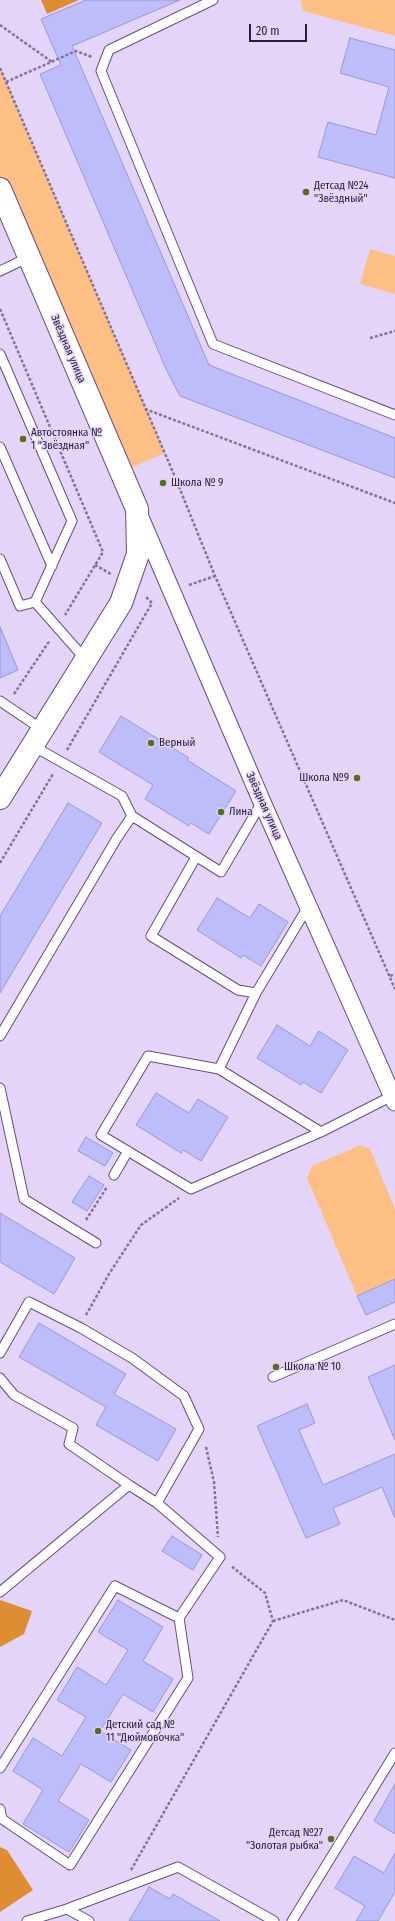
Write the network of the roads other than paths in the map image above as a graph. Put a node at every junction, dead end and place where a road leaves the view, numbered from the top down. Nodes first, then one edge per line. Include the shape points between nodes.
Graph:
1 (213, 0) edge
2 (0, 189) edge
3 (29, 257) junction
4 (0, 271) edge
5 (0, 354) edge
6 (395, 415) edge
7 (0, 447) edge
8 (137, 509) junction
9 (0, 559) edge
10 (52, 566) junction
11 (35, 602) junction
12 (86, 660) junction
13 (3, 703) edge
14 (38, 738) junction
15 (0, 798) edge
16 (262, 802) junction
17 (132, 816) junction
18 (196, 857) junction
19 (309, 905) junction
20 (256, 993) junction
21 (0, 1036) edge
22 (219, 1069) junction
23 (0, 1088) edge
24 (394, 1099) edge
25 (321, 1132) junction
26 (128, 1151) junction
27 (114, 1175) road end
28 (96, 1243) dead end
29 (395, 1324) edge
30 (0, 1353) edge
31 (273, 1377) dead end
32 (0, 1378) edge
33 (130, 1485) junction
34 (157, 1503) junction
35 (0, 1592) edge
36 (179, 1618) junction
37 (395, 1753) edge
38 (0, 1768) edge
39 (0, 1809) edge
40 (67, 1909) junction
41 (27, 1921) edge
42 (89, 1921) edge
43 (274, 1921) edge
44 (292, 1921) edge

1 - 6 lane via 109,50 101,72 213,344
2 - 3 street, Звёздная улица
3 - 4 lane
3 - 8 street, Звёздная улица
5 - 10 lane via 72,521
7 - 10 lane
8 - 12 street, Звёздная улица via 138,554 121,603
8 - 16 street, Звёздная улица
9 - 11 lane via 20,606
10 - 11 lane
11 - 12 lane
12 - 14 street, Звёздная улица
13 - 14 lane
14 - 15 street, Звёздная улица
14 - 17 lane via 60,761 122,796
16 - 18 lane via 221,872
16 - 19 street, Звёздная улица
17 - 18 lane
17 - 21 lane via 116,838
18 - 20 lane via 151,936 238,990
19 - 20 lane
19 - 24 street, Звёздная улица
20 - 22 lane
22 - 25 lane
22 - 26 lane via 148,1056 101,1135
23 - 28 lane via 24,1199
24 - 25 lane
25 - 26 lane via 191,1189
26 - 27 lane
29 - 31 lane
30 - 34 lane via 29,1302 132,1358 184,1396 199,1429
32 - 33 lane via 14,1395 73,1428 69,1444
33 - 34 lane
33 - 35 lane
34 - 36 lane via 220,1558
36 - 38 lane via 115,1586
36 - 39 lane via 188,1678 70,1865 2,1819
37 - 44 lane
40 - 41 lane
40 - 42 lane
40 - 43 lane via 178,1867

